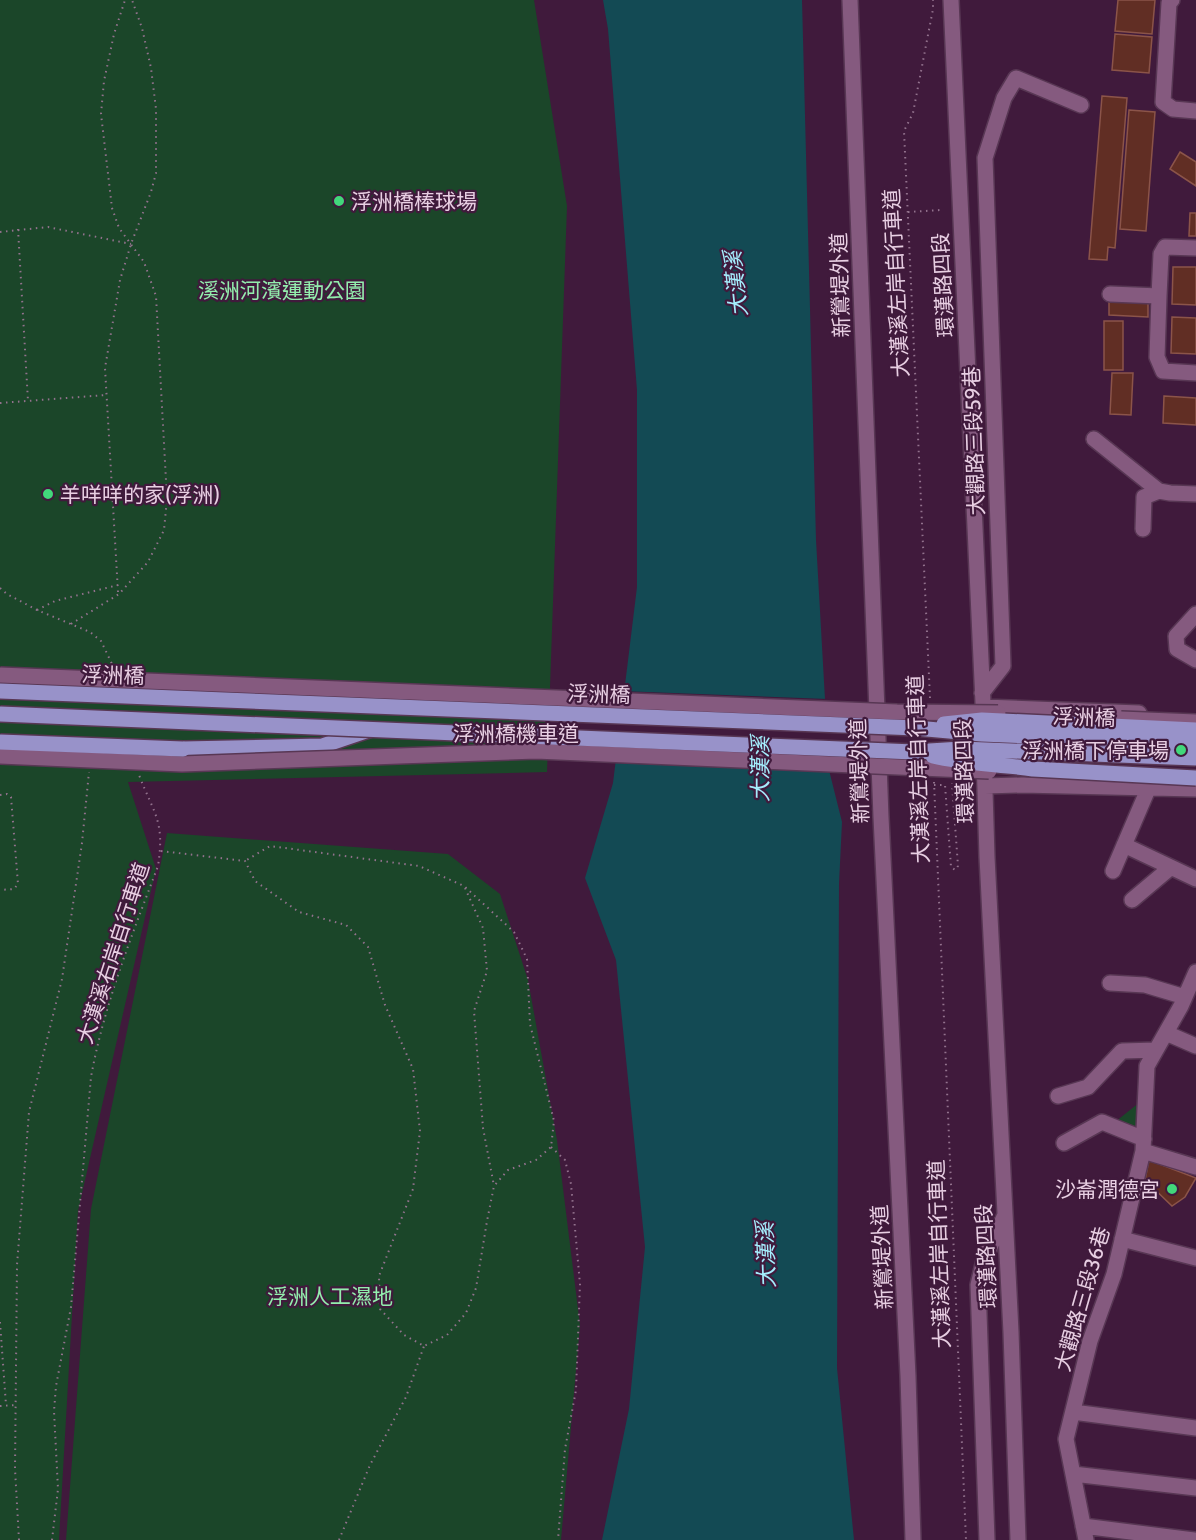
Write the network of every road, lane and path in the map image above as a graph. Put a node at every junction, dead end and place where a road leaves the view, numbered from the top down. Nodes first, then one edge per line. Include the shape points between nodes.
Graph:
1 (125, 0) edge
2 (132, 0) edge
3 (850, 0) edge
4 (933, 0) edge
5 (951, 0) edge
6 (1172, 0) edge
7 (1081, 105) dead end
8 (1196, 111) edge
9 (940, 210) dead end
10 (908, 212) junction
11 (18, 229) junction
12 (0, 232) edge
13 (130, 244) junction
14 (1196, 248) edge
15 (1110, 294) dead end
16 (1160, 296) junction
17 (1196, 373) edge
18 (106, 395) junction
19 (28, 401) junction
20 (0, 403) edge
21 (1094, 439) dead end
22 (1159, 491) junction
23 (1196, 494) edge
24 (1143, 529) dead end
25 (118, 585) junction
26 (0, 588) edge
27 (118, 594) junction
28 (37, 610) junction
29 (1196, 614) edge
30 (71, 624) junction
31 (1196, 660) edge
32 (113, 668) dead end
33 (0, 675) edge
34 (0, 691) edge
35 (983, 700) junction
36 (930, 706) dead end
37 (1096, 711) junction
38 (0, 714) edge
39 (1196, 715) edge
40 (1196, 722) edge
41 (916, 728) junction
42 (372, 730) junction
43 (1196, 730) edge
44 (0, 742) edge
45 (1196, 743) edge
46 (0, 750) edge
47 (914, 752) junction
48 (0, 756) edge
49 (1196, 758) edge
50 (256, 760) junction
51 (90, 762) dead end
52 (136, 766) dead end
53 (1033, 769) junction
54 (933, 773) dead end
55 (951, 774) dead end
56 (1196, 778) edge
57 (934, 785) junction
58 (985, 786) junction
59 (1099, 786) junction
60 (1149, 787) junction
61 (1196, 789) edge
62 (0, 795) edge
63 (1124, 845) junction
64 (161, 851) junction
65 (245, 861) junction
66 (1170, 868) junction
67 (1113, 871) dead end
68 (1196, 879) edge
69 (464, 886) junction
70 (0, 890) edge
71 (1132, 900) dead end
72 (1196, 972) edge
73 (1110, 983) dead end
74 (1185, 997) junction
75 (1166, 1033) junction
76 (1196, 1046) edge
77 (1156, 1050) junction
78 (1058, 1096) dead end
79 (1064, 1143) dead end
80 (1143, 1145) junction
81 (551, 1148) junction
82 (1196, 1167) edge
83 (494, 1186) junction
84 (1005, 1215) junction
85 (1122, 1239) junction
86 (1196, 1258) edge
87 (0, 1322) edge
88 (424, 1346) junction
89 (6, 1405) junction
90 (16, 1405) junction
91 (0, 1406) edge
92 (1073, 1412) junction
93 (1196, 1428) edge
94 (1073, 1474) junction
95 (1196, 1488) edge
96 (1084, 1533) edge
97 (19, 1540) edge
98 (51, 1540) edge
99 (339, 1540) edge
100 (558, 1540) edge
101 (912, 1540) edge
102 (966, 1540) edge
103 (987, 1540) edge
104 (1018, 1540) edge
105 (1194, 1540) edge

1 - 13 path via 104,81 101,114 112,208
2 - 13 path via 152,68 156,173
3 - 101 street, 新鶯堤外道
4 - 10 path, 大漢溪左岸自行車道 via 913,113 904,131
5 - 35 street, 環漢路四段
6 - 8 street via 1163,102 1173,109
7 - 35 street, 大觀路三段59巷 via 1016,78 1004,98 985,158 1003,666
9 - 10 path
10 - 36 path, 大漢溪左岸自行車道
11 - 12 path
11 - 13 path via 48,227
11 - 19 path
13 - 18 path via 105,368
13 - 27 path via 144,262 156,296 167,499 164,530 148,562
14 - 16 street via 1165,247 1161,254
15 - 16 street
16 - 17 street via 1157,357 1163,371
18 - 19 path
18 - 25 path
19 - 20 path
21 - 22 street
22 - 23 street
22 - 24 street via 1144,498
25 - 27 path
25 - 28 path via 55,601
26 - 28 path
27 - 30 path
28 - 30 path
29 - 31 street via 1176,636 1177,649
30 - 32 path via 101,641
33 - 40 street, bridge
34 - 41 main road, 浮洲橋, bridge
35 - 37 street
35 - 58 street, 環漢路四段
37 - 39 street
37 - 59 street via 1082,724 1083,767 1085,783
38 - 42 main road, 浮洲橋, bridge
41 - 43 main road, bridge via 982,720
41 - 45 main road, 浮洲橋, bridge
42 - 44 main road, 浮洲橋, bridge via 322,746 183,749
42 - 47 main road, 浮洲橋, bridge
46 - 50 street, bridge
47 - 49 main road, 浮洲橋, bridge via 961,749
47 - 53 main road, bridge via 960,762
48 - 50 street, 浮洲橋機車道, bridge via 182,764
50 - 53 street, 浮洲橋機車道, bridge via 536,752
51 - 90 path via 62,979 29,1112 18,1265
52 - 64 path, 大漢溪右岸自行車道 via 156,814 162,835
53 - 56 main road, bridge
54 - 57 path, 大漢溪左岸自行車道
55 - 57 path via 958,866 955,870 951,867 945,785
57 - 102 path, 大漢溪左岸自行車道
58 - 59 street
58 - 84 street, 環漢路四段
59 - 60 street
60 - 61 street
60 - 63 street
62 - 70 path via 11,797 18,885
63 - 66 street
63 - 67 street
64 - 65 path
64 - 98 path, 大漢溪右岸自行車道 via 106,1011 91,1077 71,1307 56,1386 58,1489
65 - 69 path via 270,846 419,866
65 - 88 path via 255,881 299,912 346,925 368,947 385,1005 413,1069 420,1131 413,1189 379,1275 380,1309 404,1335
66 - 68 street
66 - 71 street
69 - 81 path via 514,932 527,959 530,1024 554,1121
69 - 83 path via 483,928 487,971 474,1011 483,1128
72 - 74 street, 大觀路三段36巷
73 - 74 street via 1145,985
74 - 75 street, 大觀路三段36巷
75 - 76 street
75 - 77 street, 大觀路三段36巷
77 - 78 street via 1122,1051 1088,1087
77 - 80 street, 大觀路三段36巷 via 1147,1066
79 - 80 street via 1102,1122
80 - 82 street
80 - 85 street, 大觀路三段36巷
81 - 83 path via 536,1160 508,1170
81 - 100 path via 565,1160 571,1184 580,1284 576,1390 565,1449
83 - 88 path via 476,1288 466,1313 447,1335
84 - 103 street via 984,1260 978,1285
84 - 104 street, 環漢路四段
85 - 86 street
85 - 92 street, 大觀路三段36巷
87 - 89 path
88 - 99 path via 406,1397 370,1465
89 - 90 path
89 - 91 path
90 - 97 path
92 - 93 street
92 - 94 street, 大觀路三段36巷 via 1066,1439
94 - 95 street
94 - 96 street, 大觀路三段36巷
96 - 105 street

